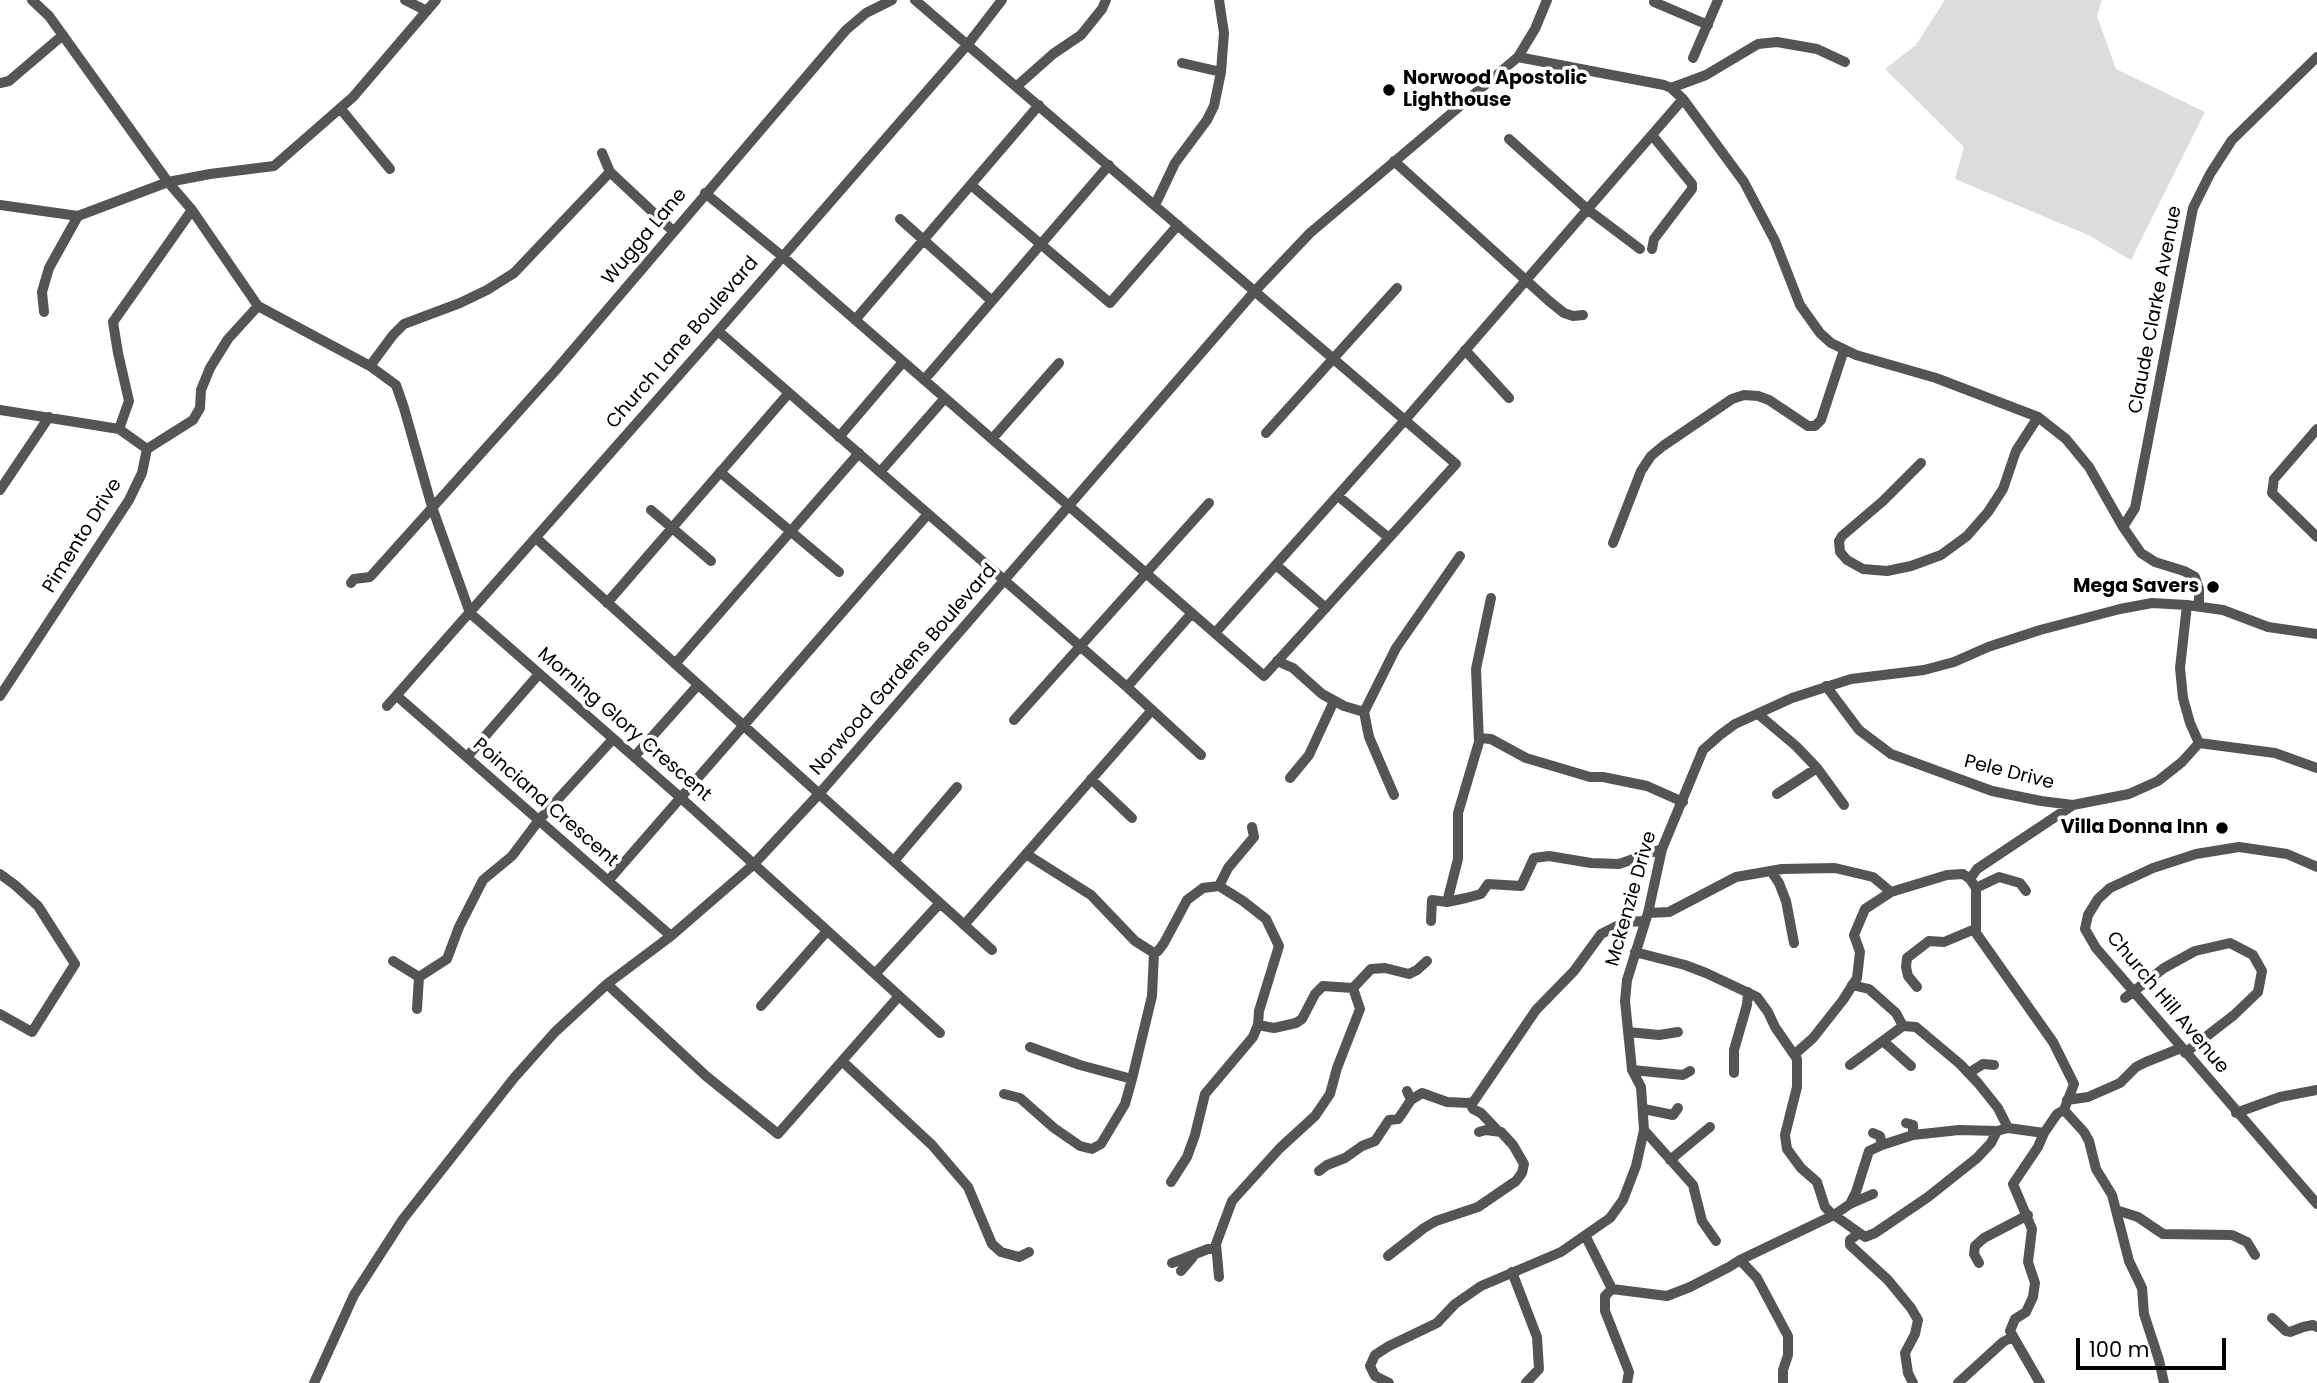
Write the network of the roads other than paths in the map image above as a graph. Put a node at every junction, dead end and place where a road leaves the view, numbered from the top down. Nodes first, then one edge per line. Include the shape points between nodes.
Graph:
1 (32, 0) edge
2 (405, 0) edge
3 (436, 0) edge
4 (892, 0) edge
5 (915, 0) edge
6 (1002, 0) edge
7 (1105, 0) edge
8 (1219, 0) edge
9 (1548, 0) edge
10 (1718, 0) edge
11 (1654, 2) dead end
12 (427, 11) junction
13 (1708, 25) junction
14 (63, 35) junction
15 (968, 44) junction
16 (1518, 57) junction
17 (2317, 57) edge
18 (1693, 58) dead end
19 (1846, 62) dead end
20 (1181, 64) dead end
21 (1221, 72) junction
22 (0, 83) edge
23 (1017, 86) junction
24 (1671, 88) junction
25 (1683, 99) junction
26 (1039, 105) junction
27 (340, 108) junction
28 (1652, 135) junction
29 (1509, 139) dead end
30 (602, 153) dead end
31 (1394, 162) junction
32 (1109, 165) junction
33 (390, 169) dead end
34 (610, 172) junction
35 (168, 182) junction
36 (971, 185) junction
37 (705, 193) junction
38 (0, 205) edge
39 (1155, 205) junction
40 (1587, 209) junction
41 (192, 210) junction
42 (78, 216) junction
43 (900, 219) dead end
44 (1178, 225) junction
45 (673, 231) junction
46 (923, 240) junction
47 (1040, 245) junction
48 (1640, 249) dead end
49 (1652, 249) dead end
50 (782, 257) junction
51 (1525, 279) junction
52 (1397, 288) dead end
53 (1254, 292) junction
54 (992, 301) junction
55 (258, 306) junction
56 (44, 312) dead end
57 (1583, 314) dead end
58 (855, 320) junction
59 (718, 331) junction
60 (1465, 350) junction
61 (1844, 350) junction
62 (1332, 358) junction
63 (903, 362) junction
64 (1059, 363) dead end
65 (370, 366) junction
66 (924, 380) junction
67 (788, 394) junction
68 (945, 398) junction
69 (1508, 398) dead end
70 (0, 410) edge
71 (49, 417) junction
72 (2038, 417) junction
73 (1405, 420) junction
74 (119, 429) junction
75 (2317, 429) edge
76 (1266, 433) dead end
77 (839, 437) junction
78 (992, 439) junction
79 (147, 449) junction
80 (859, 453) junction
81 (1921, 463) dead end
82 (720, 472) junction
83 (880, 472) junction
84 (0, 490) edge
85 (1338, 496) junction
86 (1209, 503) dead end
87 (1069, 506) junction
88 (432, 507) junction
89 (651, 510) dead end
90 (928, 514) junction
91 (673, 527) junction
92 (2123, 527) junction
93 (790, 531) junction
94 (2317, 537) edge
95 (536, 538) junction
96 (1389, 538) junction
97 (1613, 543) dead end
98 (1460, 556) dead end
99 (711, 561) dead end
100 (1276, 565) junction
101 (839, 572) dead end
102 (1146, 573) junction
103 (1005, 580) junction
104 (351, 583) dead end
105 (1491, 598) dead end
106 (607, 603) junction
107 (2187, 605) junction
108 (2199, 606) junction
109 (1326, 608) junction
110 (470, 613) junction
111 (1192, 613) junction
112 (1215, 633) junction
113 (2317, 634) edge
114 (1080, 646) junction
115 (1277, 662) junction
116 (676, 664) junction
117 (539, 674) junction
118 (698, 685) junction
119 (1127, 687) junction
120 (1826, 687) junction
121 (0, 696) edge
122 (397, 696) junction
123 (1334, 701) junction
124 (387, 706) dead end
125 (1152, 710) junction
126 (1364, 712) junction
127 (1758, 715) junction
128 (1014, 720) dead end
129 (744, 726) junction
130 (613, 738) junction
131 (1479, 738) junction
132 (2199, 743) junction
133 (1201, 755) dead end
134 (467, 757) junction
135 (634, 757) junction
136 (1817, 768) junction
137 (2317, 768) edge
138 (1290, 778) dead end
139 (1091, 779) junction
140 (957, 788) dead end
141 (819, 794) junction
142 (1777, 794) dead end
143 (1394, 795) dead end
144 (681, 798) junction
145 (1683, 802) junction
146 (1844, 805) dead end
147 (2073, 805) junction
148 (1132, 818) dead end
149 (539, 820) junction
150 (1252, 827) dead end
151 (1662, 849) junction
152 (1026, 854) junction
153 (894, 861) junction
154 (2315, 863) edge
155 (753, 865) junction
156 (1771, 871) junction
157 (0, 874) edge
158 (608, 881) junction
159 (1973, 883) junction
160 (1219, 886) junction
161 (2025, 891) dead end
162 (1891, 892) junction
163 (1447, 902) junction
164 (940, 903) junction
165 (1646, 917) junction
166 (1431, 921) dead end
167 (964, 925) junction
168 (1975, 929) junction
169 (2085, 929) junction
170 (827, 931) junction
171 (2073, 934) dead end
172 (671, 936) junction
173 (1794, 943) dead end
174 (992, 950) dead end
175 (1154, 953) junction
176 (1635, 953) junction
177 (393, 961) dead end
178 (1427, 961) dead end
179 (875, 974) junction
180 (418, 977) junction
181 (607, 984) junction
182 (1852, 985) junction
183 (1917, 987) dead end
184 (1353, 988) junction
185 (1748, 992) junction
186 (2128, 994) junction
187 (899, 996) junction
188 (761, 1006) dead end
189 (416, 1009) dead end
190 (0, 1014) edge
191 (1258, 1025) junction
192 (1903, 1026) junction
193 (1628, 1032) junction
194 (1678, 1032) dead end
195 (940, 1033) dead end
196 (1883, 1041) junction
197 (1030, 1047) dead end
198 (2183, 1051) junction
199 (1794, 1054) junction
200 (842, 1061) junction
201 (1850, 1065) dead end
202 (1994, 1065) dead end
203 (1911, 1066) dead end
204 (1633, 1070) junction
205 (1690, 1071) dead end
206 (1734, 1073) dead end
207 (1969, 1073) junction
208 (1132, 1080) junction
209 (2317, 1090) edge
210 (1004, 1094) dead end
211 (1470, 1104) junction
212 (2065, 1105) junction
213 (1678, 1108) dead end
214 (1644, 1109) junction
215 (2236, 1112) junction
216 (1906, 1123) dead end
217 (1710, 1128) dead end
218 (1644, 1130) junction
219 (2003, 1130) junction
220 (1498, 1131) junction
221 (1479, 1132) dead end
222 (1873, 1133) dead end
223 (2044, 1133) junction
224 (1913, 1135) junction
225 (1882, 1145) junction
226 (1670, 1160) junction
227 (1318, 1171) dead end
228 (1171, 1182) dead end
229 (1873, 1194) dead end
230 (1850, 1204) junction
231 (2317, 1204) edge
232 (2116, 1210) junction
233 (1833, 1214) junction
234 (2028, 1215) junction
235 (1858, 1234) junction
236 (1586, 1237) junction
237 (1716, 1241) dead end
238 (1216, 1249) junction
239 (1029, 1252) dead end
240 (1388, 1255) dead end
241 (2255, 1255) dead end
242 (1740, 1260) junction
243 (1979, 1263) dead end
244 (1177, 1267) dead end
245 (1512, 1272) junction
246 (1219, 1277) dead end
247 (1612, 1289) junction
248 (2272, 1318) dead end
249 (2317, 1327) edge
250 (2012, 1337) junction
251 (314, 1383) edge
252 (1389, 1383) edge
253 (1526, 1383) edge
254 (1627, 1383) edge
255 (1783, 1383) edge
256 (1913, 1383) edge
257 (1958, 1383) edge
258 (2040, 1383) edge
259 (2164, 1383) edge

1 - 14 street
2 - 12 street
3 - 12 street
4 - 37 street, Wugga Lane via 846,30
5 - 15 street
6 - 15 street, Church Lane Boulevard
7 - 23 street via 1081,36
8 - 21 street via 1224,33
9 - 16 street, Norwood Gardens Boulevard
10 - 13 street
11 - 13 street
12 - 27 street
13 - 18 street
14 - 22 street via 9,81
14 - 35 street
15 - 23 street
15 - 50 street, Church Lane Boulevard
16 - 24 street
16 - 31 street, Norwood Gardens Boulevard
17 - 92 street, Claude Clarke Avenue via 2232,140 2193,208 2135,508
19 - 24 street via 1817,49 1777,42 1758,44 1706,75
20 - 21 street
21 - 39 street via 1214,106 1175,163
23 - 26 street
24 - 25 street
25 - 28 street
25 - 61 street via 1757,203 1800,304 1820,333
26 - 32 street
26 - 36 street
27 - 33 street
27 - 35 street via 274,166
28 - 40 street
28 - 49 street via 1692,184 1654,239
29 - 40 street
30 - 34 street
31 - 51 street
31 - 53 street, Norwood Gardens Boulevard via 1310,233
32 - 39 street
32 - 47 street
34 - 45 street
34 - 65 street via 513,273 460,303 404,324
35 - 41 street
35 - 42 street
36 - 46 street
36 - 47 street
37 - 45 street, Wugga Lane
37 - 50 street
38 - 42 street
39 - 44 street
40 - 48 street
40 - 51 street
41 - 55 street
41 - 74 street via 113,322 129,401
42 - 56 street via 49,268 42,292
43 - 46 street
44 - 47 street via 1110,303
44 - 53 street
45 - 88 street, Wugga Lane
46 - 54 street
46 - 58 street
47 - 54 street
50 - 58 street
50 - 59 street, Church Lane Boulevard
51 - 57 street via 1564,313
51 - 60 street
52 - 62 street
53 - 62 street
53 - 87 street, Norwood Gardens Boulevard
54 - 66 street
55 - 65 street
55 - 79 street via 228,339 210,368 193,420
58 - 63 street
59 - 67 street
59 - 95 street, Church Lane Boulevard
60 - 69 street
60 - 73 street
61 - 72 street via 1936,378
61 - 97 street via 1821,421 1815,426 1769,400 1744,396 1731,399 1651,456
62 - 73 street
62 - 76 street
63 - 66 street
63 - 77 street
64 - 78 street
65 - 88 street via 396,385
66 - 68 street
67 - 77 street
67 - 82 street
68 - 78 street
68 - 83 street
70 - 71 street
71 - 74 street
71 - 84 street
72 - 81 street via 2016,451 2003,489 1967,536 1941,555 1887,571 1863,569 1847,560 1839,546 1842,536
72 - 92 street via 2067,439 2089,467
73 - 85 street
73 - 96 street via 1456,464
74 - 79 street
75 - 94 street via 2274,479 2272,493
77 - 80 street
78 - 87 street
79 - 121 street, Pimento Drive via 129,500
80 - 83 street
80 - 93 street
82 - 91 street
82 - 93 street
83 - 90 street
85 - 96 street
85 - 100 street
86 - 102 street
87 - 102 street
87 - 103 street, Norwood Gardens Boulevard
88 - 104 street, Wugga Lane via 370,577
88 - 110 street
89 - 91 street
90 - 103 street
90 - 129 street
91 - 99 street
91 - 106 street
92 - 108 street via 2147,558 2194,577
93 - 101 street
93 - 116 street
95 - 106 street
95 - 110 street, Church Lane Boulevard
96 - 109 street
98 - 126 street via 1396,648
100 - 109 street
100 - 112 street
102 - 111 street
102 - 114 street
103 - 114 street
103 - 141 street, Norwood Gardens Boulevard
105 - 131 street via 1476,669
106 - 116 street
107 - 108 street, Mckenzie Drive
107 - 120 street, Mckenzie Drive via 2152,603 2120,609 2040,630 1924,670 1851,679
107 - 132 street via 2180,668 2183,698
108 - 113 street, Mckenzie Drive via 2268,627
109 - 115 street
110 - 117 street, Morning Glory Crescent
110 - 122 street, Church Lane Boulevard
111 - 112 street
111 - 119 street
112 - 115 street via 1264,676
114 - 119 street
114 - 128 street
115 - 123 street via 1293,668
116 - 118 street
117 - 130 street, Morning Glory Crescent
117 - 134 street
118 - 129 street
118 - 135 street
119 - 125 street
120 - 127 street, Mckenzie Drive
120 - 147 street, Pele Drive via 1859,730 1891,754 1992,791
122 - 124 street, Church Lane Boulevard
122 - 134 street, Poinciana Crescent
123 - 126 street
123 - 138 street via 1309,755
125 - 133 street
125 - 139 street
126 - 143 street via 1369,737
127 - 136 street
127 - 145 street, Mckenzie Drive via 1735,724 1703,750
129 - 141 street
129 - 144 street
130 - 135 street, Morning Glory Crescent
130 - 149 street
131 - 145 street via 1526,758 1590,777 1647,786
131 - 163 street via 1458,813 1458,859
132 - 137 street via 2275,753
132 - 147 street, Pele Drive via 2158,781 2129,794
134 - 149 street, Poinciana Crescent
135 - 144 street, Morning Glory Crescent
136 - 142 street
136 - 146 street
139 - 148 street
139 - 152 street
140 - 153 street
141 - 153 street
141 - 155 street, Norwood Gardens Boulevard
144 - 155 street, Morning Glory Crescent
144 - 158 street
145 - 151 street, Mckenzie Drive
147 - 159 street via 1977,869
149 - 158 street, Poinciana Crescent
149 - 180 street via 512,856 483,880 447,959
150 - 160 street via 1254,837
151 - 163 street via 1619,864 1534,858 1521,886 1488,884 1481,894
151 - 165 street, Mckenzie Drive
152 - 167 street
152 - 175 street via 1091,895 1135,941
153 - 164 street
154 - 169 street, Church Hill Avenue via 2239,847 2196,854 2110,888 2088,915
155 - 170 street, Morning Glory Crescent
155 - 172 street, Norwood Gardens Boulevard
156 - 162 street via 1835,868 1873,877
156 - 165 street via 1736,877 1669,912
156 - 173 street via 1786,901
157 - 190 street via 38,906 75,964 32,1032
158 - 172 street, Poinciana Crescent
159 - 161 street via 1999,877 2020,883
159 - 162 street via 1963,874 1947,875
159 - 168 street
160 - 175 street via 1203,888 1187,900
160 - 191 street via 1266,919 1279,946
162 - 182 street via 1859,918 1854,935 1860,952
163 - 166 street via 1432,900
164 - 167 street
164 - 179 street
165 - 176 street, Mckenzie Drive
165 - 211 street via 1601,934 1574,971 1536,1010
167 - 174 street
168 - 183 street via 1944,942 1929,941 1907,958 1908,976
168 - 212 street via 2032,1022 2053,1042 2074,1084
169 - 171 street
169 - 186 street, Church Hill Avenue
170 - 179 street, Morning Glory Crescent
170 - 188 street
172 - 181 street, Norwood Gardens Boulevard
175 - 208 street via 1152,996
176 - 185 street via 1685,964
176 - 193 street, Mckenzie Drive via 1625,1001
177 - 180 street
178 - 184 street via 1409,974 1371,969
179 - 187 street, Morning Glory Crescent
180 - 189 street
181 - 200 street via 706,1076 778,1134
181 - 251 street, Norwood Gardens Boulevard via 555,1031 514,1078 408,1213 354,1295
182 - 192 street via 1868,989 1896,1013
182 - 199 street via 1813,1038
184 - 191 street via 1323,986 1296,1023 1275,1028
184 - 238 street via 1360,1009 1331,1094 1232,1202
185 - 199 street via 1769,1012
185 - 206 street via 1734,1050
186 - 198 street, Church Hill Avenue
186 - 198 street via 2195,951 2230,943 2253,955 2262,971 2258,992
187 - 195 street, Morning Glory Crescent
187 - 200 street
191 - 228 street via 1205,1094 1187,1157
192 - 196 street
192 - 207 street via 1916,1027
193 - 194 street
193 - 204 street, Mckenzie Drive
196 - 201 street
196 - 203 street
197 - 208 street
198 - 212 street via 2146,1062 2120,1083
198 - 215 street, Church Hill Avenue
199 - 233 street via 1797,1087 1785,1135 1787,1149 1817,1182 1825,1207
200 - 239 street via 932,1145 968,1187 992,1244 1019,1257
202 - 207 street via 1983,1064
204 - 205 street via 1683,1076
204 - 214 street, Mckenzie Drive
207 - 219 street via 1998,1108
208 - 210 street via 1110,1132 1092,1149 1054,1128 1020,1098
209 - 215 street
211 - 220 street
211 - 227 street via 1422,1093 1409,1096 1398,1119 1389,1120 1375,1141
212 - 223 street
212 - 232 street via 2090,1141 2096,1169
213 - 214 street via 1673,1115
214 - 218 street, Mckenzie Drive
215 - 231 street, Church Hill Avenue
216 - 224 street via 1913,1125
217 - 226 street
218 - 226 street
218 - 236 street, Mckenzie Drive via 1623,1200 1610,1219
219 - 223 street
219 - 224 street
219 - 235 street via 1977,1158 1928,1197 1875,1233
220 - 221 street
220 - 240 street via 1524,1164 1516,1181 1478,1207 1436,1221
222 - 225 street via 1880,1136
223 - 234 street via 2013,1184
224 - 225 street
225 - 230 street via 1869,1152
226 - 237 street via 1693,1185 1702,1221
229 - 230 street
230 - 233 street
232 - 241 street via 2138,1217 2163,1234 2232,1235 2247,1242
232 - 259 street via 2129,1261 2142,1288 2144,1314
233 - 235 street
233 - 242 street
234 - 243 street via 1975,1246
234 - 250 street via 2034,1297 2015,1319
235 - 256 street via 1850,1245 1888,1280 1918,1320 1905,1353
236 - 245 street, Mckenzie Drive
236 - 247 street
238 - 244 street via 1198,1253
238 - 246 street
242 - 247 street via 1668,1296
242 - 255 street via 1757,1278 1788,1336
245 - 252 street, Mckenzie Drive via 1481,1286 1437,1323 1375,1355 1370,1366 1374,1376
245 - 253 street via 1537,1337 1539,1369
247 - 254 street via 1605,1296 1605,1311 1629,1372
248 - 249 street via 2290,1332
250 - 257 street
250 - 258 street

